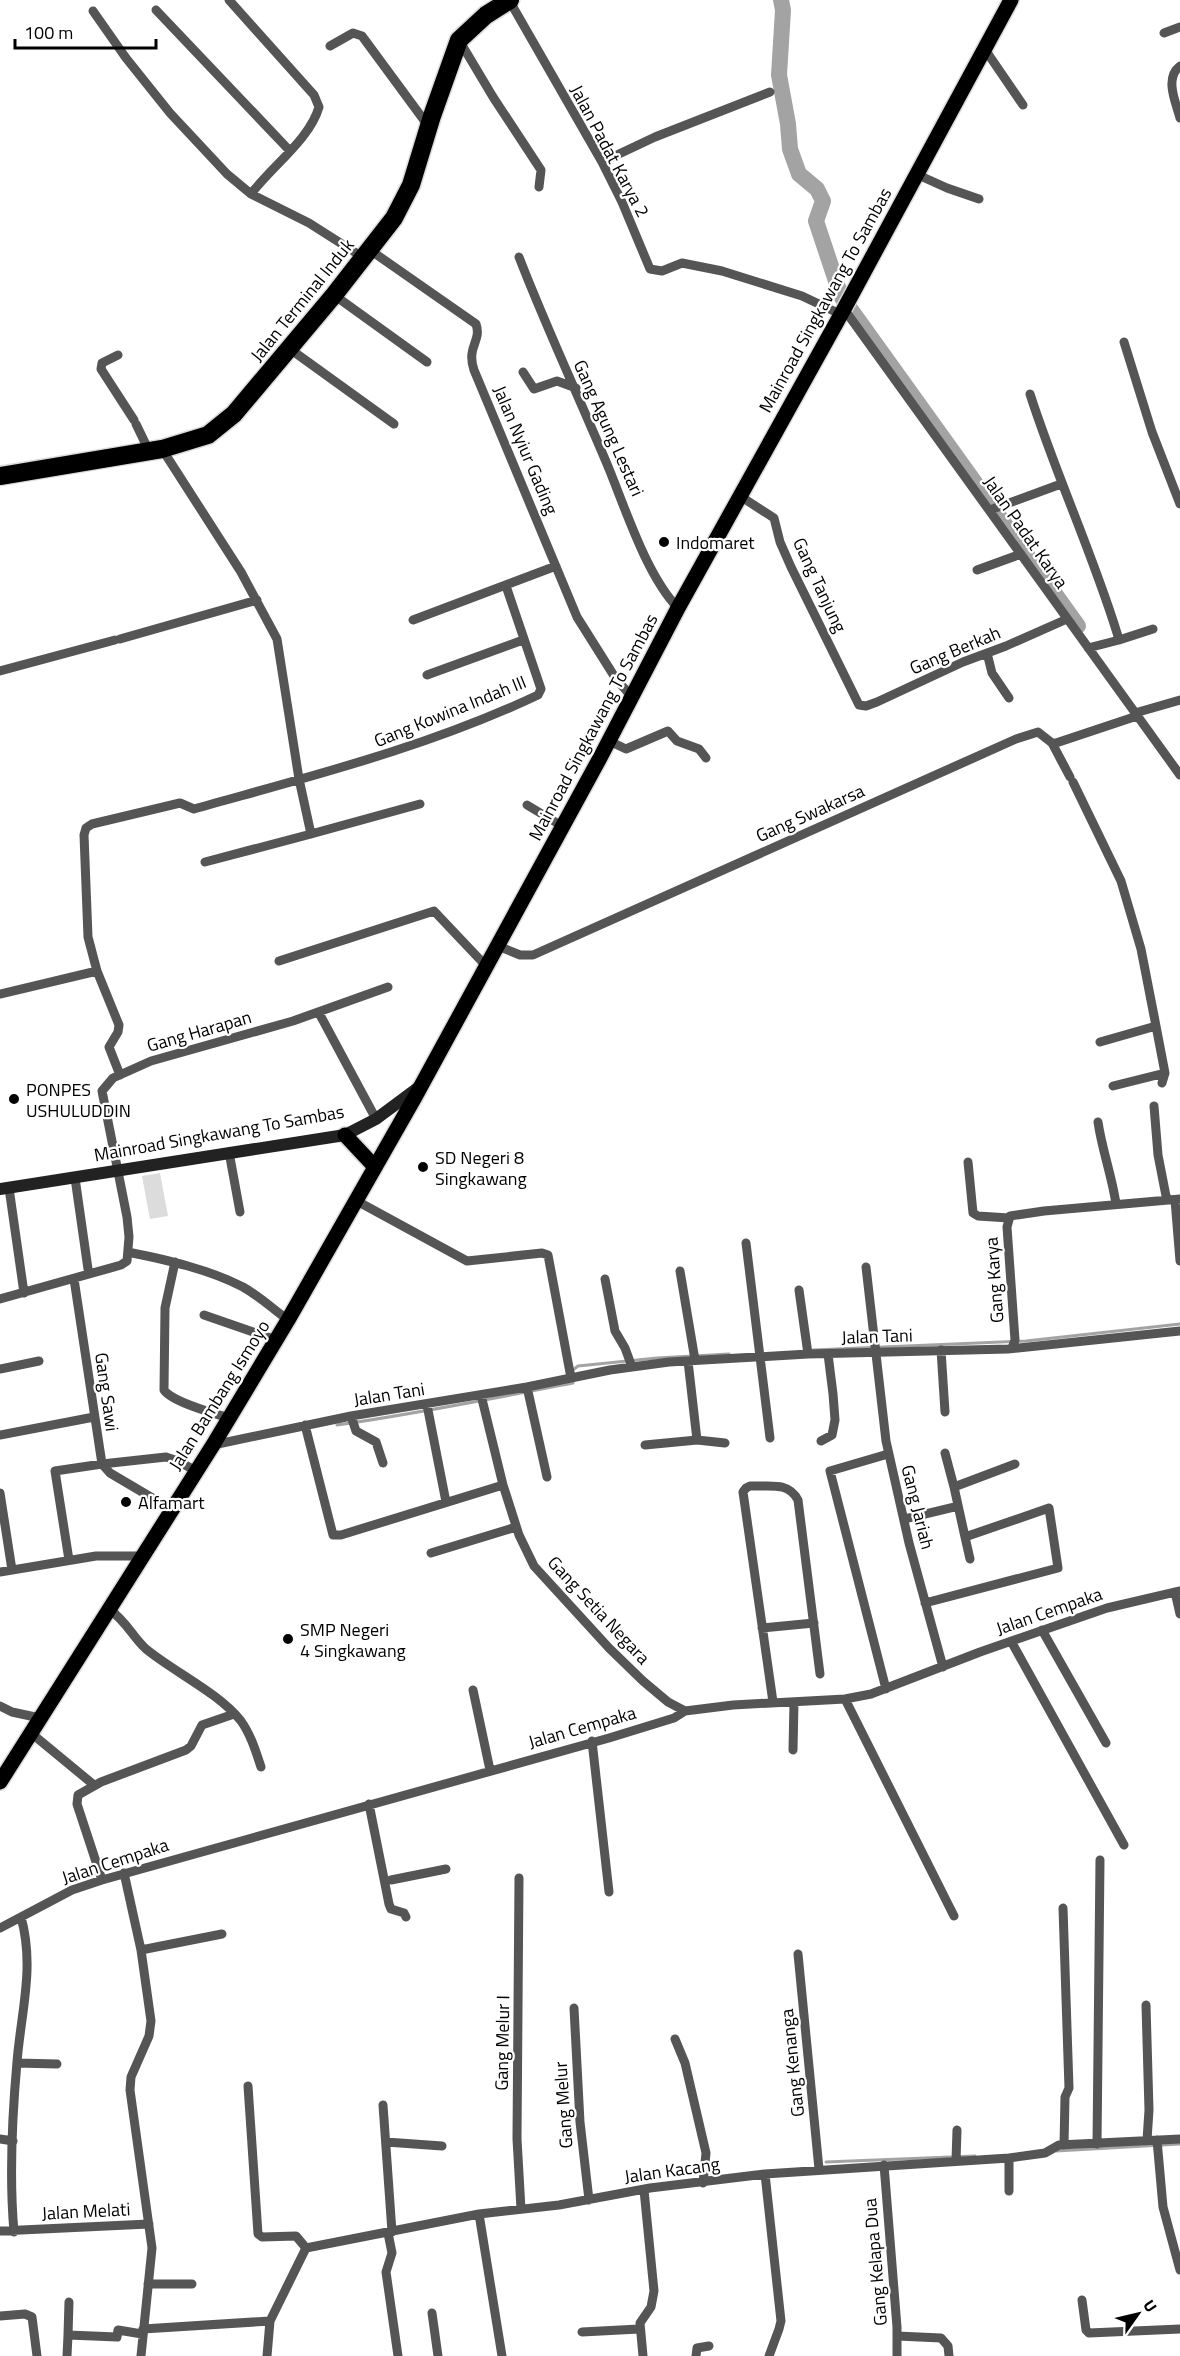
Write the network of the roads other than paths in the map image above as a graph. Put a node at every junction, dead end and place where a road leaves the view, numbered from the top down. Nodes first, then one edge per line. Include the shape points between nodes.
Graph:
1 (229, 0) edge
2 (510, 0) edge
3 (1011, 0) edge
4 (156, 10) dead end
5 (93, 11) dead end
6 (1180, 27) edge
7 (1164, 33) dead end
8 (459, 40) junction
9 (330, 46) dead end
10 (984, 48) junction
11 (1180, 66) edge
12 (770, 92) dead end
13 (1023, 105) dead end
14 (1180, 118) edge
15 (429, 127) junction
16 (290, 151) junction
17 (602, 162) junction
18 (916, 174) junction
19 (539, 187) dead end
20 (251, 195) junction
21 (979, 199) dead end
22 (367, 254) junction
23 (519, 257) dead end
24 (334, 295) junction
25 (844, 307) junction
26 (1124, 342) dead end
27 (290, 349) junction
28 (118, 355) dead end
29 (427, 362) dead end
30 (523, 372) dead end
31 (576, 388) junction
32 (1030, 394) dead end
33 (394, 424) dead end
34 (156, 450) junction
35 (0, 476) edge
36 (1061, 484) junction
37 (740, 496) junction
38 (1180, 504) edge
39 (990, 510) junction
40 (1020, 554) junction
41 (556, 566) junction
42 (977, 570) dead end
43 (506, 586) junction
44 (257, 600) junction
45 (678, 608) junction
46 (1067, 619) junction
47 (413, 620) dead end
48 (1153, 629) dead end
49 (524, 640) junction
50 (1119, 640) junction
51 (1092, 648) junction
52 (987, 653) junction
53 (0, 671) edge
54 (427, 675) dead end
55 (632, 697) junction
56 (1009, 698) dead end
57 (1180, 700) edge
58 (857, 702) joint
59 (1139, 713) junction
60 (611, 742) junction
61 (1052, 743) junction
62 (706, 758) dead end
63 (1180, 775) edge
64 (299, 779) junction
65 (420, 804) dead end
66 (527, 805) dead end
67 (562, 826) junction
68 (311, 834) junction
69 (205, 862) dead end
70 (504, 949) junction
71 (279, 961) dead end
72 (487, 967) junction
73 (97, 971) junction
74 (388, 987) dead end
75 (0, 994) edge
76 (319, 1013) junction
77 (1156, 1026) junction
78 (1100, 1042) dead end
79 (1165, 1073) junction
80 (120, 1075) junction
81 (1162, 1083) dead end
82 (422, 1084) junction
83 (1113, 1086) dead end
84 (1154, 1106) dead end
85 (376, 1119) junction
86 (1098, 1122) dead end
87 (345, 1135) junction
88 (229, 1152) junction
89 (968, 1162) dead end
90 (374, 1166) junction
91 (118, 1170) junction
92 (75, 1178) junction
93 (5, 1188) edge
94 (355, 1200) junction
95 (1175, 1200) edge
96 (1116, 1204) junction
97 (240, 1212) dead end
98 (1009, 1218) junction
99 (746, 1243) dead end
100 (128, 1252) junction
101 (1180, 1261) edge
102 (175, 1262) junction
103 (866, 1267) dead end
104 (88, 1269) dead end
105 (680, 1271) dead end
106 (74, 1279) junction
107 (605, 1279) dead end
108 (799, 1290) dead end
109 (24, 1293) junction
110 (0, 1299) edge
111 (204, 1315) dead end
112 (288, 1320) junction
113 (1180, 1331) edge
114 (276, 1340) junction
115 (1013, 1344) junction
116 (874, 1348) junction
117 (941, 1350) junction
118 (808, 1351) junction
119 (760, 1352) junction
120 (828, 1354) junction
121 (39, 1361) dead end
122 (691, 1361) junction
123 (632, 1368) junction
124 (0, 1369) edge
125 (571, 1375) junction
126 (527, 1387) junction
127 (482, 1401) junction
128 (428, 1410) junction
129 (945, 1412) dead end
130 (94, 1417) junction
131 (229, 1418) junction
132 (352, 1421) junction
133 (305, 1425) junction
134 (0, 1435) edge
135 (770, 1438) dead end
136 (697, 1440) junction
137 (821, 1441) dead end
138 (725, 1443) dead end
139 (218, 1444) junction
140 (645, 1445) dead end
141 (945, 1453) dead end
142 (888, 1454) junction
143 (383, 1463) dead end
144 (102, 1464) junction
145 (1014, 1464) dead end
146 (196, 1471) junction
147 (547, 1477) dead end
148 (503, 1485) junction
149 (954, 1487) junction
150 (0, 1493) edge
151 (446, 1502) junction
152 (958, 1506) junction
153 (171, 1509) junction
154 (904, 1519) junction
155 (516, 1527) junction
156 (965, 1537) junction
157 (431, 1553) dead end
158 (142, 1556) junction
159 (970, 1559) dead end
160 (69, 1560) junction
161 (12, 1570) junction
162 (0, 1572) edge
163 (1178, 1591) edge
164 (925, 1603) junction
165 (114, 1613) junction
166 (1180, 1614) edge
167 (813, 1623) junction
168 (762, 1628) junction
169 (1042, 1630) junction
170 (1011, 1641) junction
171 (943, 1667) junction
172 (820, 1674) dead end
173 (886, 1689) junction
174 (473, 1690) dead end
175 (845, 1699) junction
176 (773, 1702) junction
177 (794, 1702) junction
178 (0, 1706) edge
179 (685, 1711) junction
180 (234, 1714) junction
181 (40, 1718) junction
182 (34, 1735) junction
183 (592, 1741) junction
184 (1106, 1743) dead end
185 (793, 1750) dead end
186 (488, 1765) junction
187 (261, 1767) dead end
188 (0, 1782) edge
189 (94, 1785) junction
190 (369, 1804) junction
191 (1124, 1845) dead end
192 (1100, 1860) dead end
193 (446, 1869) dead end
194 (124, 1873) junction
195 (519, 1878) dead end
196 (102, 1880) junction
197 (391, 1880) dead end
198 (609, 1892) dead end
199 (1063, 1908) dead end
200 (954, 1916) dead end
201 (21, 1917) junction
202 (406, 1917) dead end
203 (0, 1928) edge
204 (222, 1934) dead end
205 (141, 1950) junction
206 (798, 1954) dead end
207 (1146, 2005) dead end
208 (574, 2008) dead end
209 (675, 2039) dead end
210 (17, 2063) junction
211 (57, 2064) dead end
212 (248, 2086) dead end
213 (383, 2105) dead end
214 (957, 2130) dead end
215 (0, 2139) edge
216 (1180, 2139) edge
217 (13, 2141) junction
218 (386, 2142) junction
219 (1097, 2144) junction
220 (1155, 2144) junction
221 (1064, 2145) junction
222 (442, 2146) dead end
223 (956, 2157) junction
224 (1009, 2158) junction
225 (884, 2165) junction
226 (819, 2169) junction
227 (765, 2174) junction
228 (703, 2182) junction
229 (644, 2190) junction
230 (1009, 2191) dead end
231 (589, 2200) junction
232 (521, 2209) junction
233 (479, 2214) junction
234 (149, 2224) junction
235 (0, 2231) edge
236 (14, 2232) junction
237 (390, 2232) junction
238 (306, 2248) junction
239 (1180, 2270) edge
240 (148, 2284) junction
241 (192, 2284) dead end
242 (1082, 2300) dead end
243 (69, 2302) dead end
244 (432, 2313) dead end
245 (0, 2316) edge
246 (270, 2321) junction
247 (639, 2329) junction
248 (1180, 2329) edge
249 (143, 2331) junction
250 (582, 2332) dead end
251 (68, 2335) junction
252 (897, 2336) junction
253 (709, 2346) dead end
254 (37, 2356) edge
255 (67, 2356) edge
256 (141, 2356) edge
257 (267, 2356) edge
258 (398, 2356) edge
259 (438, 2356) edge
260 (502, 2356) edge
261 (643, 2356) edge
262 (696, 2356) edge
263 (768, 2356) edge
264 (897, 2356) edge
265 (949, 2356) edge

1 - 16 street via 319,102 316,115
2 - 8 highway, Jalan Terminal Induk via 486,15
2 - 17 street, Jalan Padat Karya 2
3 - 10 main road, Mainroad Singkawang To Sambas
4 - 16 street
5 - 20 street via 170,113
6 - 7 street
8 - 15 highway, Jalan Terminal Induk
8 - 19 street via 542,170
9 - 15 street via 353,33 362,36
10 - 13 street
10 - 18 main road, Mainroad Singkawang To Sambas
11 - 14 street via 1173,75 1172,87
12 - 17 street
15 - 22 highway, Jalan Terminal Induk via 406,197
16 - 20 street
17 - 25 street, Jalan Padat Karya 2 via 650,269 662,271 682,263
18 - 21 street
18 - 25 main road, Mainroad Singkawang To Sambas
20 - 22 street
22 - 24 highway, Jalan Terminal Induk
22 - 41 street, Jalan Nyiur Gading via 476,324 477,337 470,354 474,370
23 - 31 street, Gang Agung Lestari
24 - 27 highway, Jalan Terminal Induk
24 - 29 street
25 - 37 main road, Mainroad Singkawang To Sambas
25 - 39 street, Jalan Padat Karya
26 - 38 street
27 - 33 street
27 - 34 highway, Jalan Terminal Induk via 243,405 217,429 201,438
28 - 34 street via 100,366
30 - 31 street via 534,389 557,381
31 - 45 street, Gang Agung Lestari via 645,554
32 - 36 street
34 - 35 highway, Jalan Terminal Induk
34 - 44 street
36 - 39 street
36 - 50 street
37 - 45 main road, Mainroad Singkawang To Sambas
37 - 58 street, Gang Tanjung via 774,518 791,567
39 - 40 street, Jalan Padat Karya
40 - 42 street
40 - 46 street, Jalan Padat Karya
41 - 43 street
41 - 55 street, Jalan Nyiur Gading via 587,635
43 - 47 street
43 - 49 street, Gang Kowina Indah III
44 - 53 street
44 - 64 street via 277,639
45 - 55 main road, Mainroad Singkawang To Sambas
46 - 51 street, Jalan Padat Karya
46 - 52 street, Gang Berkah
48 - 50 street
49 - 54 street
49 - 64 street, Gang Kowina Indah III via 541,689 538,695 424,742
50 - 51 street
51 - 59 street, Jalan Padat Karya
52 - 56 street via 992,673
52 - 58 street, Gang Berkah via 866,706
55 - 60 main road, Mainroad Singkawang To Sambas
57 - 59 street
59 - 61 street
59 - 63 street, Jalan Padat Karya
60 - 62 street via 624,749 668,731 677,741 699,749
60 - 67 main road, Mainroad Singkawang To Sambas
61 - 70 street, Gang Swakarsa via 1038,732 1016,739 541,951 525,956
61 - 77 street via 1121,881 1141,949
64 - 68 street
64 - 73 street via 194,809 180,803 87,828 84,835 88,937
65 - 68 street
66 - 67 street
67 - 70 main road, Mainroad Singkawang To Sambas
68 - 69 street
70 - 72 main road, Mainroad Singkawang To Sambas
71 - 72 street via 434,911
72 - 82 main road, Mainroad Singkawang To Sambas
73 - 75 street
73 - 80 street via 119,1025 109,1047
74 - 76 street, Gang Harapan
76 - 80 street, Gang Harapan via 151,1061
76 - 85 street
77 - 78 street
77 - 79 street
79 - 81 street
79 - 83 street
80 - 91 street, Gang Harapan via 102,1091
82 - 85 street, Mainroad Singkawang To Sambas
82 - 90 main road, Jalan Bambang Ismoyo
84 - 95 street via 1166,1197
85 - 87 street, Mainroad Singkawang To Sambas
86 - 96 street
87 - 88 street, Mainroad Singkawang To Sambas
87 - 90 main road
88 - 91 street, Mainroad Singkawang To Sambas
88 - 97 street
89 - 98 street via 973,1213
90 - 94 main road, Jalan Bambang Ismoyo
91 - 92 street, Mainroad Singkawang To Sambas
91 - 100 street via 127,1217
92 - 93 street, Mainroad Singkawang To Sambas
92 - 104 street
93 - 109 street
94 - 112 main road, Jalan Bambang Ismoyo
94 - 125 street via 467,1261 548,1255
95 - 96 street, Gang Karya
95 - 101 street
96 - 98 street, Gang Karya
98 - 115 street, Gang Karya
99 - 119 street
100 - 102 street
100 - 106 street via 127,1262
102 - 112 street via 245,1288
102 - 131 street via 165,1308 164,1390
103 - 116 street, Gang Jariah
105 - 122 street
106 - 109 street
106 - 130 street, Gang Sawi
107 - 123 street via 615,1331
108 - 118 street
109 - 110 street
111 - 114 street
112 - 114 main road, Jalan Bambang Ismoyo
113 - 115 street, Jalan Tani
114 - 131 main road, Jalan Bambang Ismoyo
115 - 117 street, Jalan Tani
116 - 117 street, Jalan Tani
116 - 120 street, Jalan Tani
116 - 142 street, Gang Jariah
117 - 129 street
118 - 119 street, Jalan Tani
118 - 120 street, Jalan Tani
119 - 122 street, Jalan Tani
119 - 135 street
120 - 137 street via 834,1420 832,1435
121 - 124 street
122 - 123 street, Jalan Tani
122 - 136 street
123 - 125 street, Jalan Tani
125 - 126 street, Jalan Tani
126 - 127 street, Jalan Tani
126 - 147 street
127 - 128 street, Jalan Tani
127 - 148 street, Gang Setia Negara
128 - 132 street, Jalan Tani
128 - 151 street
130 - 134 street
130 - 144 street, Gang Sawi
131 - 139 main road, Jalan Bambang Ismoyo
132 - 133 street, Jalan Tani
132 - 143 street via 360,1435 375,1440
133 - 139 street, Jalan Tani
133 - 151 street via 333,1535
136 - 138 street
136 - 140 street
139 - 146 main road, Jalan Bambang Ismoyo
141 - 149 street
142 - 154 street, Gang Jariah
142 - 173 street via 831,1471
144 - 146 street via 166,1456
144 - 153 street via 110,1473
144 - 160 street via 54,1473
145 - 149 street
146 - 153 main road, Jalan Bambang Ismoyo
148 - 151 street
148 - 155 street, Gang Setia Negara
149 - 152 street
150 - 161 street
152 - 154 street
152 - 156 street
153 - 158 main road, Jalan Bambang Ismoyo
154 - 164 street, Gang Jariah
155 - 157 street
155 - 179 street, Gang Setia Negara via 534,1566 556,1592 649,1687
156 - 159 street
156 - 164 street via 1048,1509 1058,1568
158 - 160 street
158 - 165 main road, Jalan Bambang Ismoyo
160 - 161 street
161 - 162 street
163 - 166 street
163 - 169 street, Jalan Cempaka via 1131,1601
164 - 171 street, Gang Jariah
165 - 180 street via 148,1650
165 - 181 main road, Jalan Bambang Ismoyo
167 - 168 street
167 - 168 street via 798,1500 788,1487 750,1486 743,1492
167 - 172 street
168 - 176 street
169 - 170 street, Jalan Cempaka
169 - 184 street
170 - 171 street, Jalan Cempaka
170 - 191 street
171 - 173 street, Jalan Cempaka
173 - 175 street, Jalan Cempaka
174 - 186 street
175 - 177 street, Jalan Cempaka
175 - 200 street
176 - 177 street, Jalan Cempaka
176 - 179 street, Jalan Cempaka
177 - 185 street
178 - 181 street
179 - 183 street, Jalan Cempaka via 674,1718
180 - 187 street via 245,1728
180 - 189 street via 202,1725 191,1746 178,1753
181 - 182 main road, Jalan Bambang Ismoyo
182 - 188 main road, Jalan Bambang Ismoyo
182 - 189 street
183 - 186 street, Jalan Cempaka
183 - 198 street
186 - 190 street, Jalan Cempaka
189 - 196 street via 76,1800
190 - 194 street, Jalan Cempaka
190 - 202 street via 389,1904
192 - 219 street
193 - 197 street
194 - 196 street, Jalan Cempaka
194 - 205 street
195 - 232 street, Gang Melur I via 517,2139
196 - 201 street, Jalan Cempaka via 72,1890
199 - 221 street via 1069,2088 1065,2097
201 - 203 street, Jalan Cempaka
201 - 210 street via 27,1939 28,1969
204 - 205 street
205 - 234 street via 151,2021 130,2090
206 - 226 street, Gang Kenanga
207 - 220 street via 1149,2110
208 - 231 street, Gang Melur
209 - 228 street via 685,2064 706,2153
210 - 211 street
210 - 217 street
212 - 238 street via 258,2234 296,2236
213 - 218 street
214 - 223 street
215 - 217 street
216 - 220 street, Jalan Kacang
217 - 236 street
218 - 222 street
218 - 237 street
219 - 220 street, Jalan Kacang
219 - 221 street, Jalan Kacang
220 - 239 street via 1163,2207
221 - 224 street, Jalan Kacang
223 - 224 street, Jalan Kacang
223 - 225 street, Jalan Kacang
224 - 230 street
225 - 226 street, Jalan Kacang
225 - 252 street, Gang Kelapa Dua
226 - 227 street, Jalan Kacang
227 - 228 street, Jalan Kacang
227 - 263 street via 780,2321
228 - 229 street, Jalan Kacang
229 - 231 street, Jalan Kacang
229 - 247 street via 654,2301
231 - 232 street, Jalan Kacang
232 - 233 street, Jalan Kacang
233 - 237 street, Jalan Kacang
233 - 260 street
234 - 236 street, Jalan Melati
234 - 240 street, Jalan Melati via 152,2248
235 - 236 street, Jalan Melati
237 - 238 street, Jalan Kacang
237 - 258 street via 392,2253 386,2268
238 - 246 street
240 - 241 street
240 - 249 street, Jalan Melati
242 - 248 street via 1089,2333
243 - 251 street
244 - 259 street
245 - 254 street via 32,2317
246 - 249 street
246 - 257 street
247 - 250 street
247 - 261 street
249 - 251 street via 118,2330 117,2337
249 - 256 street, Jalan Melati
251 - 255 street
252 - 264 street, Gang Kelapa Dua
252 - 265 street via 941,2338 948,2346
253 - 262 street via 697,2348

